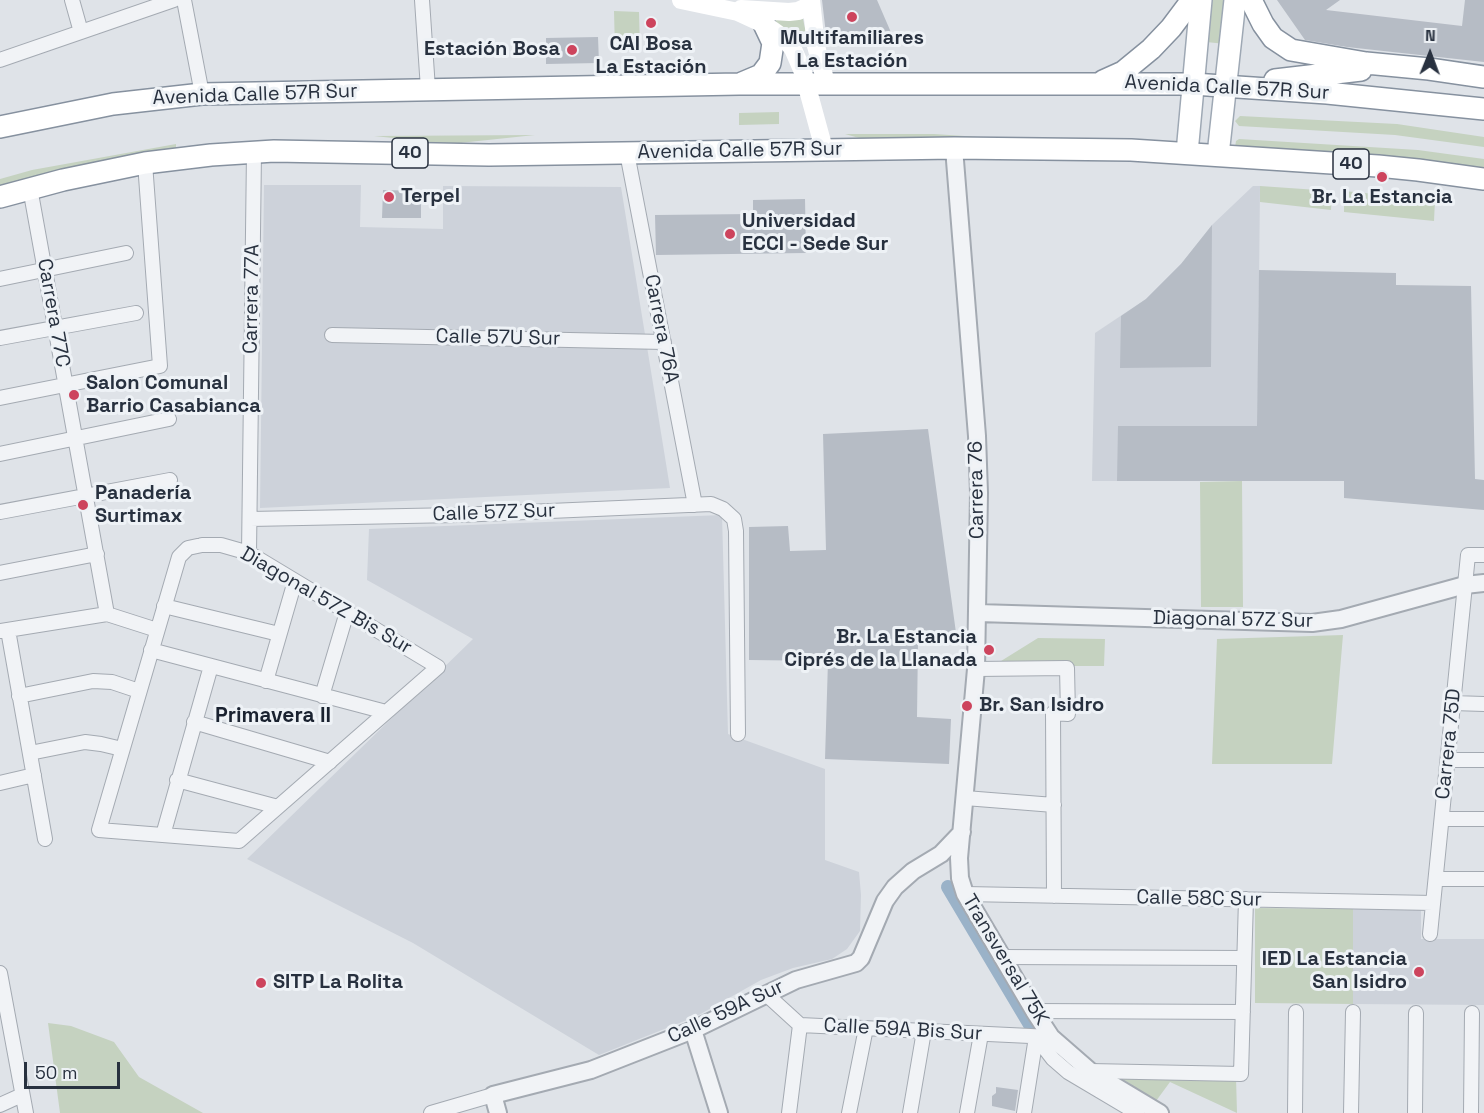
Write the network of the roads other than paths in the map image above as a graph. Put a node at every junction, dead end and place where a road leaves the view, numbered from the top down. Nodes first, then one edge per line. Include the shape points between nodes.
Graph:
1 (72, 0) edge
2 (174, 0) edge
3 (184, 0) edge
4 (422, 0) edge
5 (681, 0) edge
6 (1192, 0) edge
7 (1201, 0) edge
8 (1235, 0) edge
9 (1251, 0) edge
10 (811, 3) edge
11 (724, 4) edge
12 (764, 24) junction
13 (81, 32) junction
14 (0, 60) edge
15 (1400, 67) junction
16 (1484, 77) edge
17 (805, 83) junction
18 (826, 83) junction
19 (1099, 83) junction
20 (739, 84) junction
21 (1193, 84) junction
22 (1226, 86) junction
23 (428, 89) junction
24 (202, 94) junction
25 (1484, 109) edge
26 (0, 126) edge
27 (954, 148) junction
28 (824, 149) junction
29 (254, 152) junction
30 (627, 153) junction
31 (1187, 153) junction
32 (1218, 155) junction
33 (145, 163) junction
34 (1484, 179) edge
35 (30, 188) junction
36 (0, 197) edge
37 (126, 253) dead end
38 (45, 269) junction
39 (0, 279) edge
40 (136, 313) dead end
41 (55, 328) junction
42 (332, 335) dead end
43 (0, 338) edge
44 (664, 342) junction
45 (66, 385) junction
46 (0, 398) edge
47 (169, 418) dead end
48 (76, 438) junction
49 (0, 454) edge
50 (170, 480) dead end
51 (86, 496) junction
52 (695, 505) junction
53 (0, 512) edge
54 (250, 519) junction
55 (249, 553) junction
56 (97, 554) junction
57 (1484, 555) edge
58 (0, 573) edge
59 (295, 581) junction
60 (1484, 583) edge
61 (1465, 585) junction
62 (164, 606) junction
63 (347, 612) junction
64 (978, 613) junction
65 (107, 615) junction
66 (157, 630) junction
67 (4, 631) edge
68 (279, 634) junction
69 (151, 650) junction
70 (211, 666) junction
71 (975, 669) junction
72 (266, 681) junction
73 (139, 691) junction
74 (19, 696) junction
75 (322, 696) junction
76 (1453, 703) junction
77 (1484, 704) edge
78 (386, 712) junction
79 (194, 722) junction
80 (738, 734) dead end
81 (122, 749) junction
82 (30, 753) junction
83 (1448, 760) junction
84 (1484, 760) edge
85 (330, 762) junction
86 (34, 775) junction
87 (177, 780) junction
88 (0, 783) edge
89 (965, 798) junction
90 (1054, 805) junction
91 (278, 807) junction
92 (1442, 819) junction
93 (1484, 819) edge
94 (962, 832) junction
95 (163, 835) junction
96 (45, 839) dead end
97 (1436, 879) junction
98 (1484, 879) edge
99 (965, 894) junction
100 (1054, 896) junction
101 (1246, 899) junction
102 (1433, 903) junction
103 (1430, 934) dead end
104 (1001, 957) junction
105 (1244, 958) junction
106 (0, 973) edge
107 (766, 994) junction
108 (1034, 1011) junction
109 (1243, 1012) junction
110 (1296, 1012) dead end
111 (1353, 1012) dead end
112 (1416, 1013) dead end
113 (1472, 1013) dead end
114 (800, 1025) junction
115 (866, 1028) junction
116 (693, 1030) junction
117 (924, 1031) junction
118 (5, 1032) edge
119 (981, 1034) junction
120 (1044, 1037) junction
121 (1090, 1071) junction
122 (22, 1095) junction
123 (493, 1095) junction
124 (0, 1105) edge
125 (26, 1113) edge
126 (431, 1113) edge
127 (498, 1113) edge
128 (719, 1113) edge
129 (789, 1113) edge
130 (849, 1113) edge
131 (910, 1113) edge
132 (967, 1113) edge
133 (1024, 1113) edge
134 (1137, 1113) edge
135 (1160, 1113) edge
136 (1295, 1113) edge
137 (1351, 1113) edge
138 (1414, 1113) edge
139 (1471, 1113) edge

1 - 13 street
2 - 13 street
3 - 24 street
4 - 23 street
5 - 11 main road
6 - 19 main road via 1151,49 1123,72
7 - 21 main road
8 - 22 main road
9 - 15 main road via 1273,38 1291,50
10 - 11 main road via 789,12
10 - 18 main road via 816,46
11 - 12 main road
12 - 17 main road via 793,49
12 - 20 main road via 773,43 770,63 760,75
13 - 14 street
15 - 16 main road
15 - 22 main road
17 - 18 main road, Avenida Calle 57R Sur
17 - 20 main road, Avenida Calle 57R Sur
17 - 28 main road
18 - 19 main road, Avenida Calle 57R Sur
19 - 21 main road, Avenida Calle 57R Sur
20 - 23 main road, Avenida Calle 57R Sur
21 - 22 main road, Avenida Calle 57R Sur
21 - 31 main road
22 - 25 main road, Avenida Calle 57R Sur
22 - 32 main road
23 - 24 main road, Avenida Calle 57R Sur
24 - 26 main road, Avenida Calle 57R Sur via 113,104
27 - 28 main road, Avenida Calle 57R Sur / 40
27 - 31 main road, Avenida Calle 57R Sur / 40
27 - 64 street, Carrera 76 via 978,450
28 - 30 main road, Avenida Calle 57R Sur / 40
29 - 30 main road, Avenida Calle 57R Sur / 40
29 - 33 main road, Avenida Calle 57R Sur / 40
29 - 54 street, Carrera 77A
30 - 44 street, Carrera 76A
31 - 32 main road, Avenida Calle 57R Sur / 40
32 - 34 main road, Avenida Calle 57R Sur / 40 via 1418,170
33 - 35 main road, Avenida Calle 57R Sur / 40
33 - 45 street via 160,366
35 - 36 main road, Avenida Calle 57R Sur / 40
35 - 38 street, Carrera 77C
37 - 38 street
38 - 39 street
38 - 41 street, Carrera 77C
40 - 41 street
41 - 43 street
41 - 45 street, Carrera 77C
42 - 44 street, Calle 57U Sur
44 - 52 street, Carrera 76A
45 - 46 street
45 - 48 street, Carrera 77C
47 - 48 street
48 - 49 street
48 - 51 street, Carrera 77C
50 - 51 street
51 - 53 street
51 - 56 street, Carrera 77C
52 - 54 street, Calle 57Z Sur
52 - 80 street, Calle 57Z Sur via 711,504 734,519
54 - 55 street, Carrera 77A
55 - 59 street, Diagonal 57Z Bis Sur
55 - 62 street, Diagonal 57Z Bis Sur via 221,545 188,548 179,557
56 - 58 street
56 - 65 street, Carrera 77C
57 - 61 street, Carrera 75D via 1468,555
59 - 63 street, Diagonal 57Z Bis Sur
59 - 68 street
60 - 61 street, Diagonal 57Z Sur
61 - 64 street, Diagonal 57Z Sur via 1341,619 1312,623
61 - 76 street, Carrera 75D
62 - 66 street
62 - 68 street
63 - 75 street
63 - 78 street, Diagonal 57Z Bis Sur via 438,667
64 - 71 street, Carrera 76
65 - 66 street
65 - 67 street
66 - 69 street
67 - 74 street
68 - 72 street
69 - 70 street
69 - 73 street
70 - 72 street
70 - 79 street
71 - 89 street, Carrera 76
71 - 90 street via 1067,668 1068,714 1053,714
72 - 75 street
73 - 74 street via 112,682 93,681
73 - 81 street
74 - 82 street
75 - 78 street
76 - 77 street
76 - 83 street, Carrera 75D
78 - 85 street
79 - 85 street
79 - 87 street
81 - 82 street via 85,742
81 - 95 street via 99,830
82 - 86 street
83 - 84 street
83 - 92 street, Carrera 75D
85 - 91 street
86 - 88 street
86 - 96 street
87 - 91 street
87 - 95 street
89 - 90 street
89 - 94 street, Carrera 76
90 - 100 street
91 - 95 street via 239,841
92 - 93 street
92 - 97 street, Carrera 75D
94 - 99 street, Transversal 75K via 958,868
94 - 107 street, Calle 59A Sur via 941,854 895,886 856,963 802,978
97 - 98 street
97 - 102 street, Carrera 75D
99 - 100 street, Calle 58C Sur
99 - 104 street, Transversal 75K
100 - 101 street, Calle 58C Sur
101 - 102 street, Calle 58C Sur
101 - 105 street
102 - 103 street, Carrera 75D
104 - 105 street
104 - 108 street, Transversal 75K
105 - 109 street
106 - 118 street
107 - 114 street, Calle 59A Bis Sur
107 - 116 street, Calle 59A Sur
108 - 109 street
108 - 120 street, Transversal 75K
109 - 121 street via 1241,1074
110 - 136 street
111 - 137 street
112 - 138 street
113 - 139 street
114 - 115 street, Calle 59A Bis Sur
114 - 129 street
115 - 117 street, Calle 59A Bis Sur
115 - 130 street
116 - 123 street, Calle 59A Sur via 591,1070
116 - 128 street
117 - 119 street, Calle 59A Bis Sur
117 - 131 street
118 - 122 street
119 - 120 street, Calle 59A Bis Sur
119 - 132 street
120 - 121 street, Transversal 75K
120 - 133 street
120 - 134 street via 1053,1059 1068,1072
121 - 135 street, Transversal 75K
122 - 124 street
122 - 125 street
123 - 126 street, Calle 59A Sur
123 - 127 street

